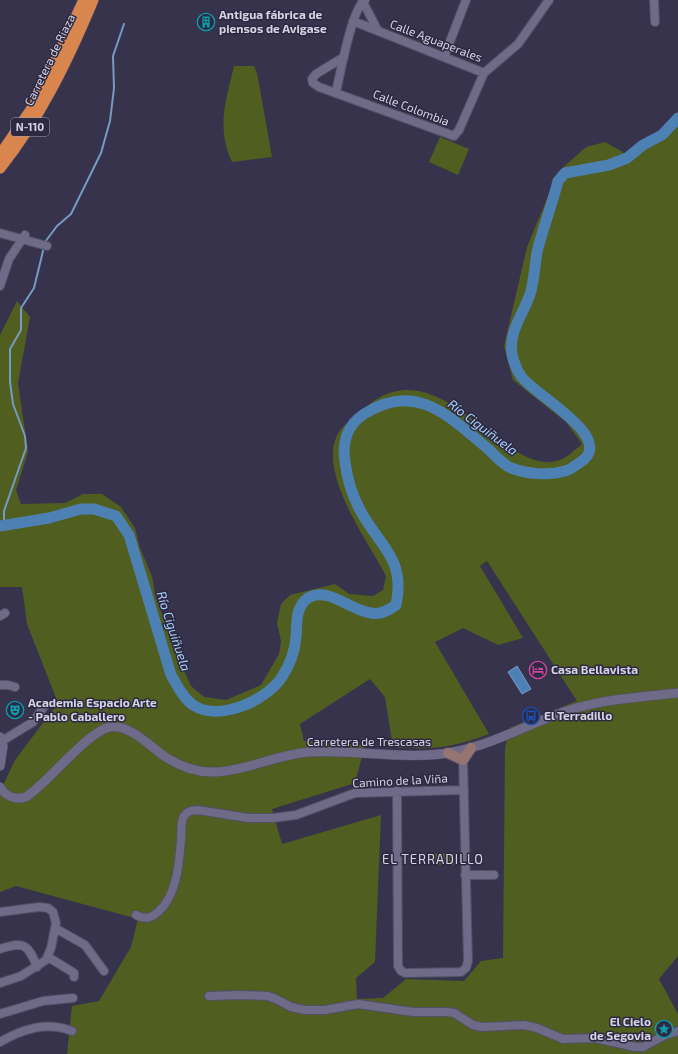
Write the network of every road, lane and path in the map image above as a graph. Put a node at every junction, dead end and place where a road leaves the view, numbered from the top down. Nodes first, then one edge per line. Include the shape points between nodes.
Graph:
1 (84, 0) edge
2 (93, 0) edge
3 (466, 0) edge
4 (549, 0) edge
5 (654, 0) edge
6 (363, 1) edge
7 (368, 12) junction
8 (357, 22) junction
9 (655, 22) dead end
10 (378, 32) junction
11 (344, 57) junction
12 (444, 57) junction
13 (484, 73) junction
14 (336, 92) junction
15 (0, 155) edge
16 (0, 168) edge
17 (0, 233) edge
18 (23, 238) junction
19 (47, 246) dead end
20 (0, 286) edge
21 (0, 685) edge
22 (15, 687) dead end
23 (678, 693) edge
24 (45, 705) dead end
25 (1, 739) edge
26 (471, 748) junction
27 (448, 753) junction
28 (463, 760) junction
29 (0, 766) edge
30 (0, 787) edge
31 (464, 790) junction
32 (396, 792) junction
33 (465, 875) junction
34 (494, 875) dead end
35 (0, 912) edge
36 (136, 915) dead end
37 (55, 928) junction
38 (0, 950) edge
39 (48, 956) junction
40 (37, 967) junction
41 (104, 971) dead end
42 (74, 977) dead end
43 (0, 983) edge
44 (209, 996) dead end
45 (73, 998) dead end
46 (0, 1014) edge
47 (72, 1031) dead end
48 (678, 1031) edge
49 (0, 1042) edge

1 - 15 highway, Carretera de Riaza / N-110 via 35,104
2 - 16 highway, Carretera de Riaza / N-110 via 56,82 41,109
3 - 12 street
4 - 13 street, Calle Colombia via 518,44
5 - 9 street
6 - 7 street, Calle Aguaperales
6 - 8 street via 356,12
7 - 8 street via 366,20
7 - 10 street, Calle Aguaperales
8 - 10 street, Calle Aguaperales
8 - 11 street
10 - 12 street, Calle Aguaperales
11 - 14 street
11 - 14 street, Calle Colombia via 312,79 316,85
12 - 13 street, Calle Aguaperales
13 - 14 street, Calle Colombia via 454,136
17 - 18 street
18 - 19 street
18 - 20 street via 10,259
21 - 22 street
23 - 26 street, Carretera de Trescasas via 603,702 574,709
24 - 25 street via 32,722
25 - 29 street via 3,750
26 - 27 street, Carretera de Trescasas
26 - 28 main road
27 - 28 main road
27 - 30 street, Carretera de Trescasas via 410,755 311,752 235,770 196,771 176,763 128,730 112,727 97,732 26,796 9,796
28 - 31 street
31 - 32 street, Camino de la Viña
31 - 33 street
32 - 33 street via 398,968 405,973 458,972 466,968 468,961
32 - 36 street, Camino de la Viña via 355,793 296,815 273,818 248,818 198,810 189,811 182,821 179,859 170,899 150,918
33 - 34 street
35 - 37 street via 48,908 55,915
37 - 39 street
37 - 41 street via 85,945
38 - 40 street via 23,945 32,952
39 - 40 street
39 - 42 street via 74,974
40 - 43 street
44 - 48 street via 268,996 291,1007 305,1010 325,1010 358,1004 413,1012 447,1012 482,1027 524,1025 563,1039 594,1038 634,1047 644,1047
45 - 46 street via 43,1001
47 - 49 street via 59,1026 36,1027

